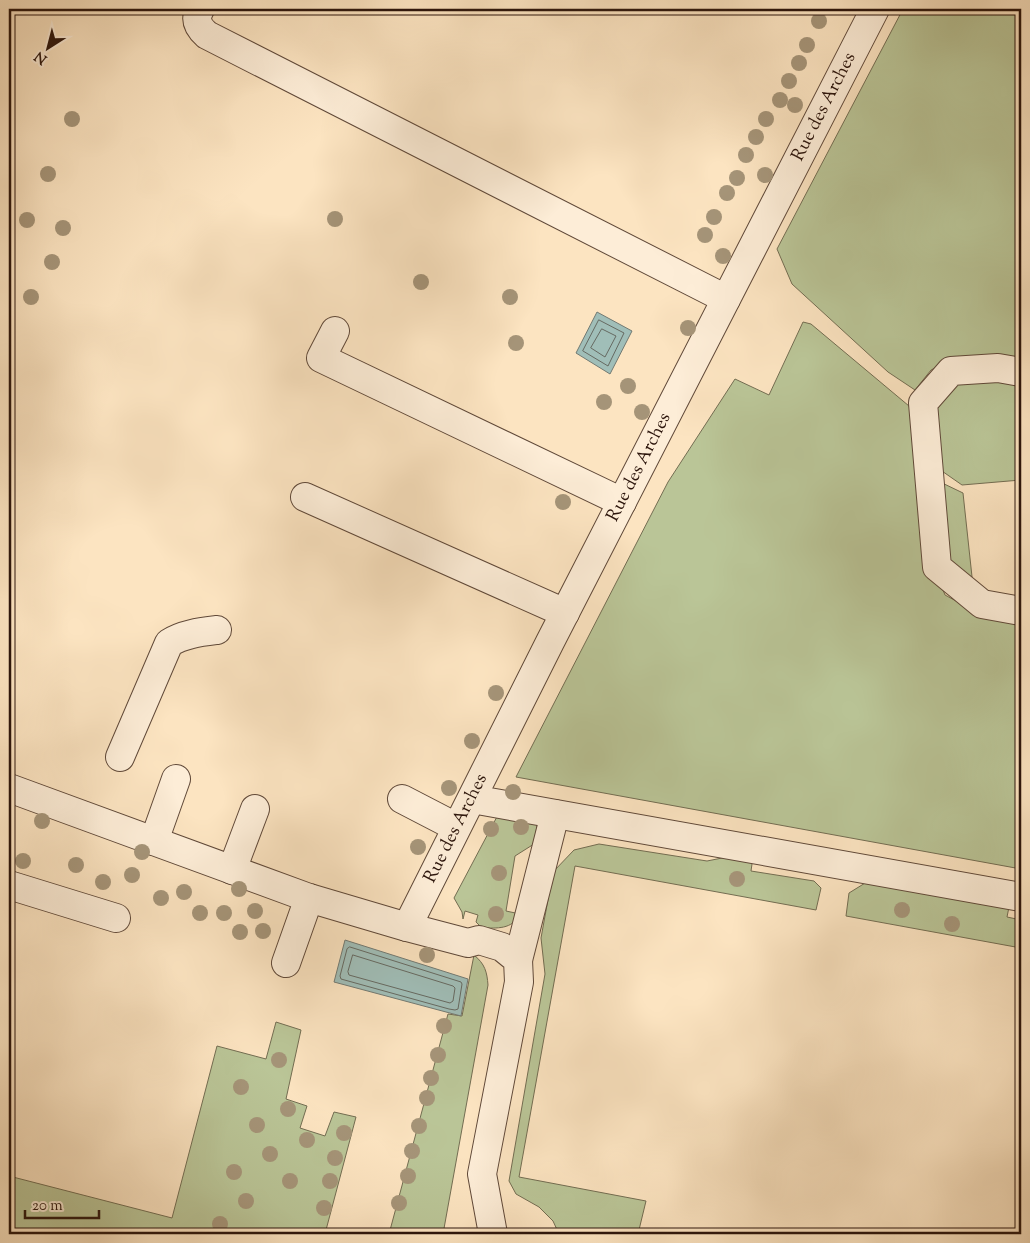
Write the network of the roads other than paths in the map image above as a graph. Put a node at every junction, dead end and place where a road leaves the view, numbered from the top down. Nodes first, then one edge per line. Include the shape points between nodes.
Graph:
1 (200, 9) edge
2 (875, 9) edge
3 (726, 299) junction
4 (335, 331) dead end
5 (1021, 372) edge
6 (305, 497) dead end
7 (622, 502) junction
8 (1021, 611) edge
9 (565, 613) junction
10 (217, 630) dead end
11 (120, 757) dead end
12 (176, 779) dead end
13 (9, 788) edge
14 (402, 799) dead end
15 (472, 799) junction
16 (255, 809) dead end
17 (555, 814) junction
18 (456, 827) junction
19 (154, 841) junction
20 (232, 870) junction
21 (9, 884) edge
22 (1021, 897) edge
23 (309, 898) junction
24 (116, 918) dead end
25 (407, 927) junction
26 (518, 960) junction
27 (286, 963) dead end
28 (493, 1234) edge

1 - 3 street via 196,20 207,35
2 - 3 street, Rue des Arches
3 - 7 street, Rue des Arches
4 - 7 street via 321,358
5 - 8 street via 998,368 951,371 923,403 937,567 982,604
6 - 9 street
7 - 9 street, Rue des Arches
9 - 15 street, Rue des Arches
10 - 11 street via 177,638 169,643
12 - 19 street
13 - 19 street
14 - 18 street
15 - 17 street
15 - 18 street, Rue des Arches
16 - 20 street
17 - 22 street
17 - 26 street
18 - 25 street, Rue des Arches
19 - 20 street
20 - 23 street
21 - 24 street
23 - 25 street
23 - 27 street
25 - 26 street via 468,943 479,940 502,947
26 - 28 street via 519,982 482,1174

